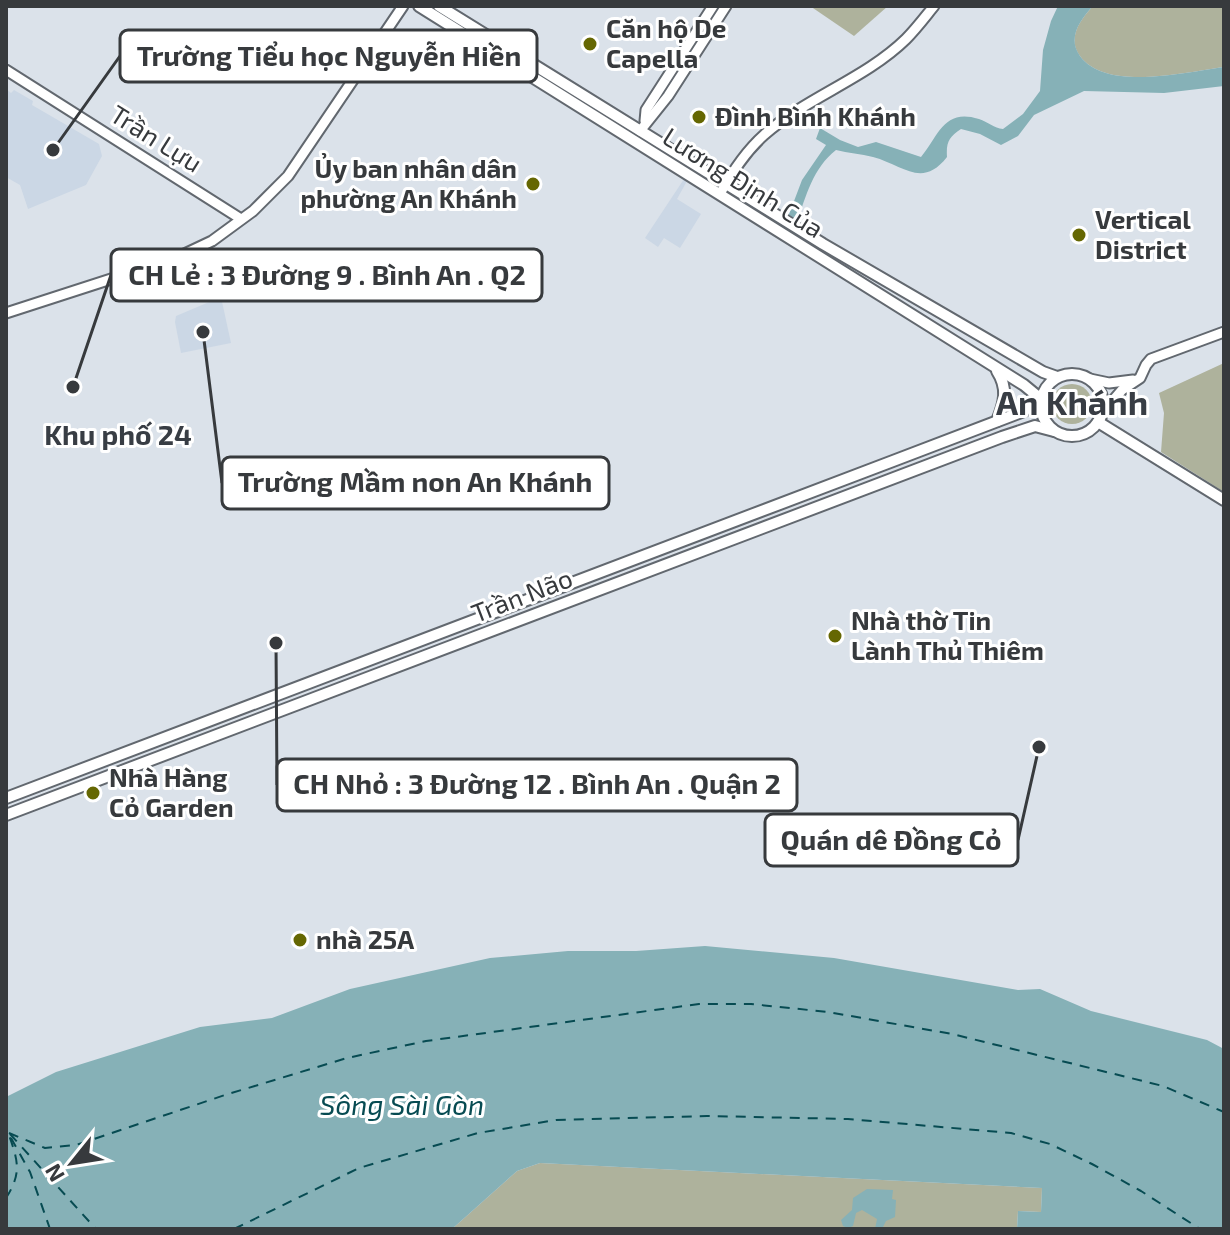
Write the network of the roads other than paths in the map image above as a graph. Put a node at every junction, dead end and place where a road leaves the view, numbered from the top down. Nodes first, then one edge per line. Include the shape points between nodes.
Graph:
1 (403, 6) edge
2 (419, 6) edge
3 (439, 6) edge
4 (713, 6) edge
5 (726, 6) edge
6 (934, 6) edge
7 (6, 70) edge
8 (642, 126) junction
9 (726, 183) junction
10 (720, 194) junction
11 (241, 219) junction
12 (932, 308) junction
13 (6, 313) edge
14 (928, 326) junction
15 (1224, 332) edge
16 (997, 371) junction
17 (1057, 377) junction
18 (1140, 378) junction
19 (1090, 379) junction
20 (1041, 399) junction
21 (1100, 417) junction
22 (997, 421) junction
23 (1054, 431) junction
24 (1224, 500) edge
25 (608, 570) junction
26 (614, 585) junction
27 (422, 640) junction
28 (427, 655) junction
29 (225, 715) junction
30 (231, 729) junction
31 (6, 798) edge
32 (6, 815) edge

1 - 11 street via 288,176
2 - 10 main road, Lương Định Của
3 - 8 main road, Lương Định Của
4 - 8 street via 646,110
5 - 8 street via 668,96
6 - 9 street via 906,39 764,135
7 - 11 street, Trần Lựu
8 - 9 main road, Lương Định Của
9 - 10 street
9 - 12 main road, Lương Định Của
10 - 14 main road, Lương Định Của
11 - 13 street via 176,258
12 - 14 main road
12 - 17 main road, Lương Định Của
14 - 16 main road, Lương Định Của
15 - 18 street via 1151,359
16 - 20 main road, Lương Định Của
16 - 22 main road via 1005,392
17 - 19 main road via 1074,373
17 - 20 main road
18 - 19 street via 1109,383
18 - 21 street
19 - 21 main road via 1100,391
20 - 22 main road, Trần Não
20 - 23 main road via 1044,419
21 - 23 main road via 1079,436
21 - 24 main road
22 - 25 main road, Trần Não
23 - 26 main road, Trần Não via 1029,427
25 - 26 main road
25 - 27 main road, Trần Não
26 - 28 main road, Trần Não
27 - 28 main road
27 - 29 main road, Trần Não
28 - 30 main road, Trần Não
29 - 30 main road
29 - 31 main road, Trần Não
30 - 32 main road, Trần Não

